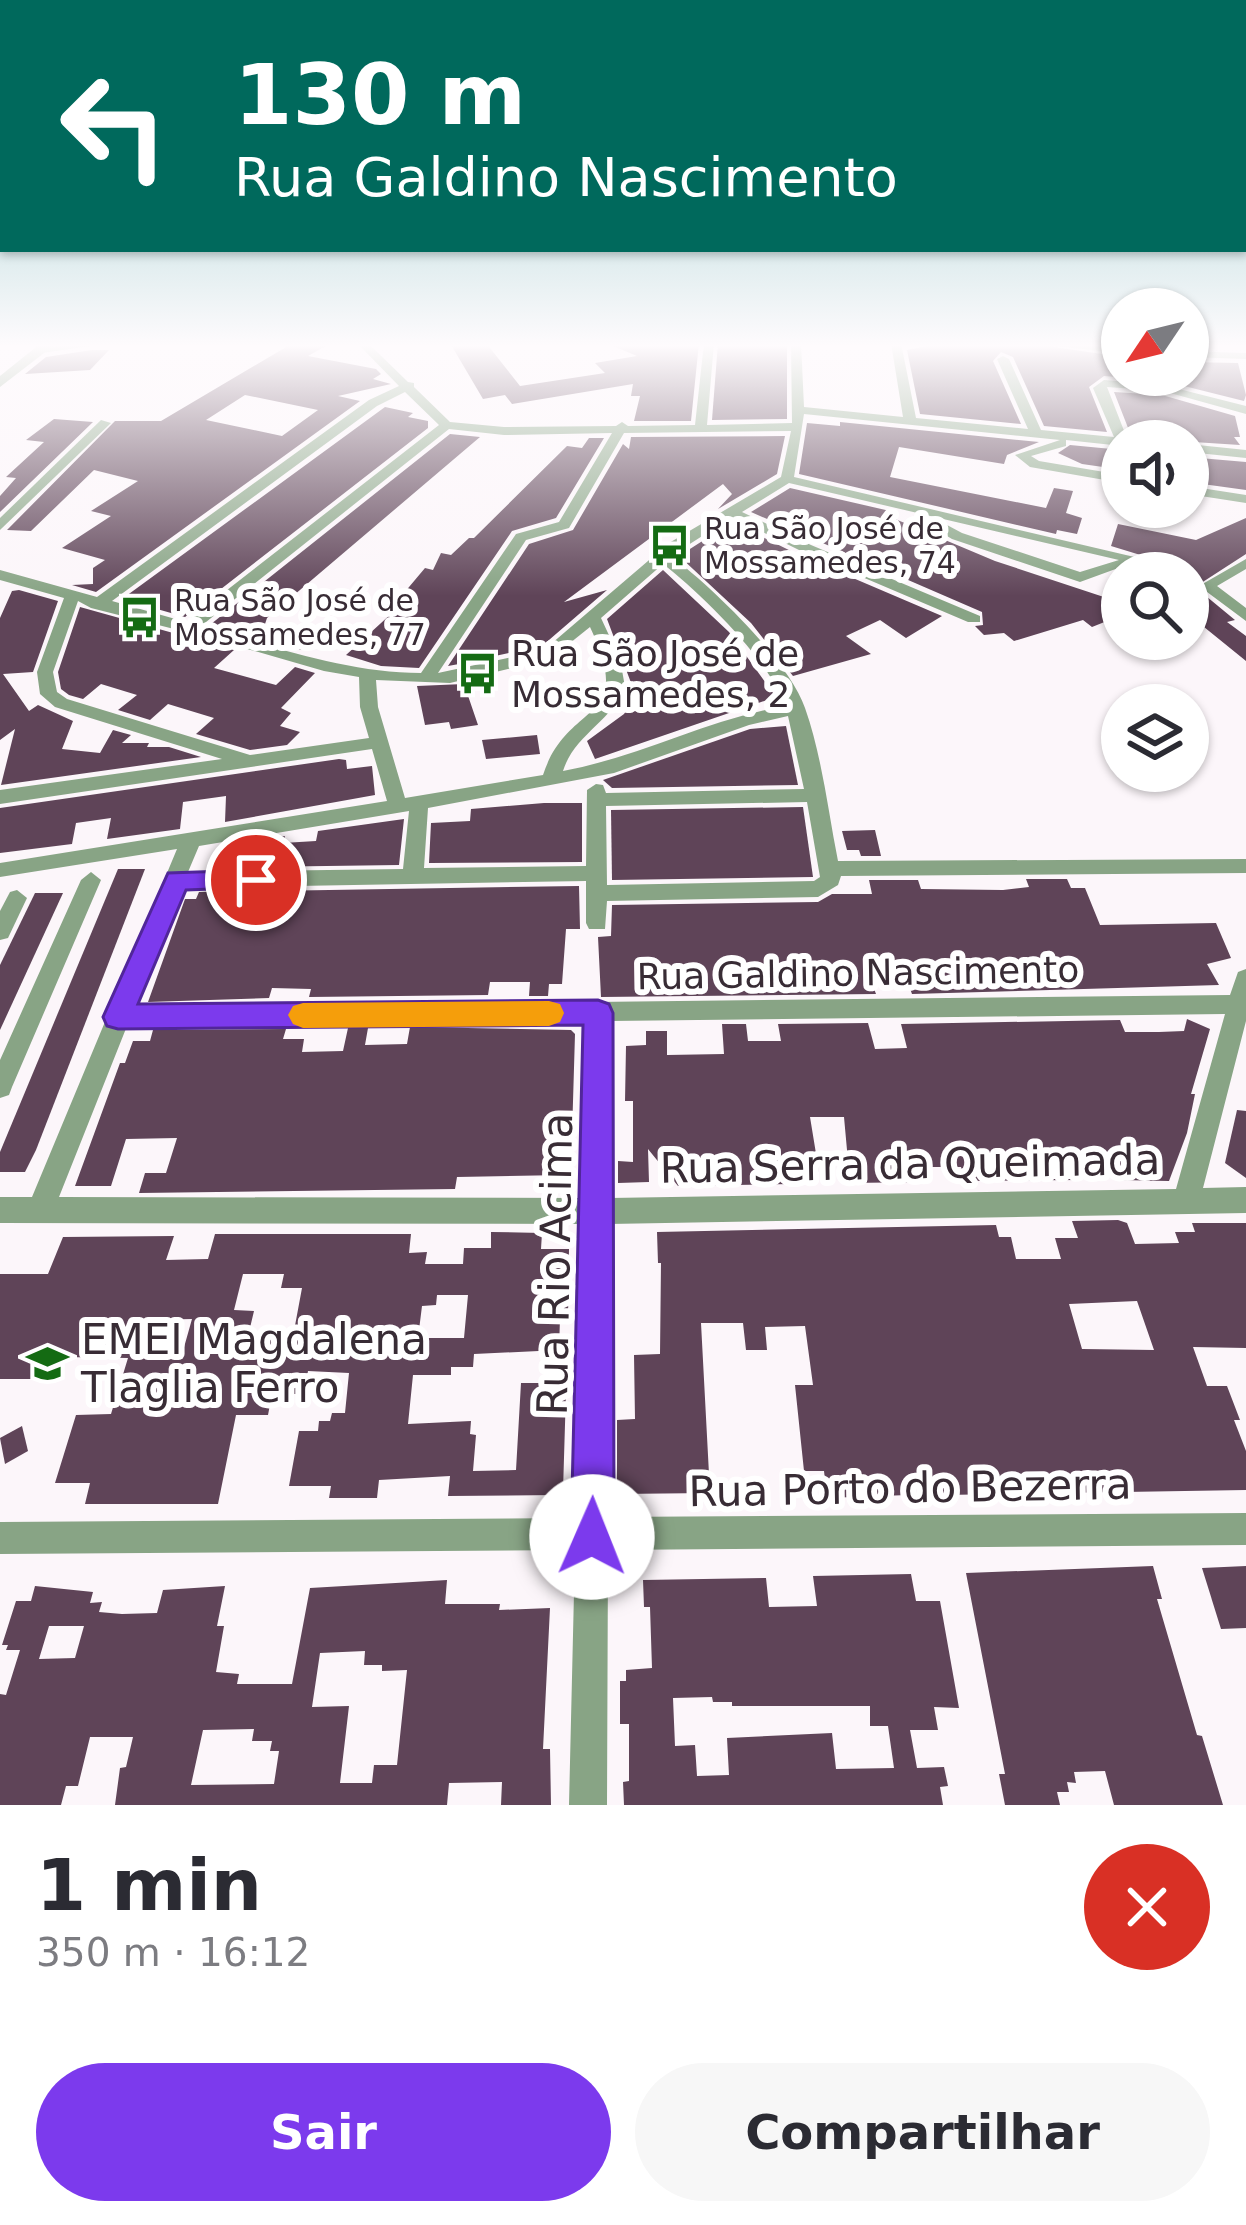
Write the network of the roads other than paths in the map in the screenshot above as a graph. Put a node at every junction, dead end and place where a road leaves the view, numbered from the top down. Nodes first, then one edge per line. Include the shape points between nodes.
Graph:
1 (101, 427) edge
2 (341, 427) edge
3 (442, 427) edge
4 (473, 427) edge
5 (593, 427) edge
6 (621, 427) edge
7 (798, 427) edge
8 (975, 427) edge
9 (1033, 427) edge
10 (1036, 433) junction
11 (1084, 439) junction
12 (1101, 440) edge
13 (1209, 450) edge
14 (1246, 454) edge
15 (1101, 475) edge
16 (787, 479) junction
17 (1209, 493) edge
18 (1246, 499) edge
19 (906, 508) junction
20 (734, 513) junction
21 (0, 526) edge
22 (662, 556) junction
23 (1246, 562) edge
24 (0, 574) edge
25 (71, 598) junction
26 (97, 605) junction
27 (1246, 616) edge
28 (594, 619) junction
29 (974, 619) dead end
30 (186, 630) junction
31 (368, 676) junction
32 (425, 679) junction
33 (797, 709) junction
34 (380, 742) junction
35 (253, 762) junction
36 (593, 772) junction
37 (551, 778) junction
38 (817, 795) junction
39 (0, 797) edge
40 (597, 800) junction
41 (408, 806) junction
42 (191, 840) junction
43 (1246, 866) edge
44 (830, 869) junction
45 (0, 870) edge
46 (413, 876) junction
47 (91, 880) dead end
48 (177, 880) junction
49 (598, 883) junction
50 (17, 898) dead end
51 (597, 923) dead end
52 (0, 932) edge
53 (1246, 978) edge
54 (1240, 1004) junction
55 (598, 1013) junction
56 (118, 1017) junction
57 (0, 1088) edge
58 (1246, 1200) edge
59 (1186, 1201) junction
60 (0, 1210) edge
61 (40, 1211) junction
62 (598, 1211) junction
63 (1246, 1529) edge
64 (592, 1537) junction
65 (0, 1538) edge
66 (588, 1805) edge

1 - 21 street
2 - 26 street
3 - 30 street
4 - 5 street
6 - 32 street via 564,525 521,537
7 - 16 street
8 - 10 street
9 - 10 street
10 - 11 street
11 - 12 street
11 - 15 street via 1021,455
13 - 14 street
16 - 19 street
16 - 20 street
17 - 18 street
19 - 19 street via 957,536 1080,577 1136,559
20 - 22 street
20 - 29 street
22 - 28 street
22 - 33 street via 773,666
23 - 27 street via 1207,586
24 - 25 street
25 - 26 street
25 - 35 street via 46,672 49,694
26 - 30 street
28 - 32 street via 525,664
28 - 37 street via 618,692 565,743
30 - 31 street
31 - 32 street
31 - 34 street
33 - 36 street
33 - 38 street
34 - 35 street
34 - 41 street
35 - 39 street
36 - 37 street
36 - 40 street
37 - 41 street
38 - 40 street
38 - 44 street
40 - 49 street
41 - 42 street
41 - 46 street
42 - 45 street
42 - 48 street
43 - 44 street
44 - 49 street via 830,885 818,889
46 - 48 street
46 - 49 street
47 - 57 street
48 - 56 street
49 - 51 street
50 - 52 street
53 - 54 street
54 - 55 street, Rua Galdino Nascimento
54 - 59 street
55 - 56 street, Rua Galdino Nascimento
55 - 62 street, Rua Rio Acima
56 - 61 street
58 - 59 street, Rua Serra da Queimada
59 - 62 street, Rua Serra da Queimada
60 - 61 street, Rua Serra da Queimada
61 - 62 street, Rua Serra da Queimada
62 - 64 street, Rua Rio Acima
63 - 64 street, Rua Porto do Bezerra
64 - 65 street, Rua Porto do Bezerra
64 - 66 street, Rua Rio Acima

